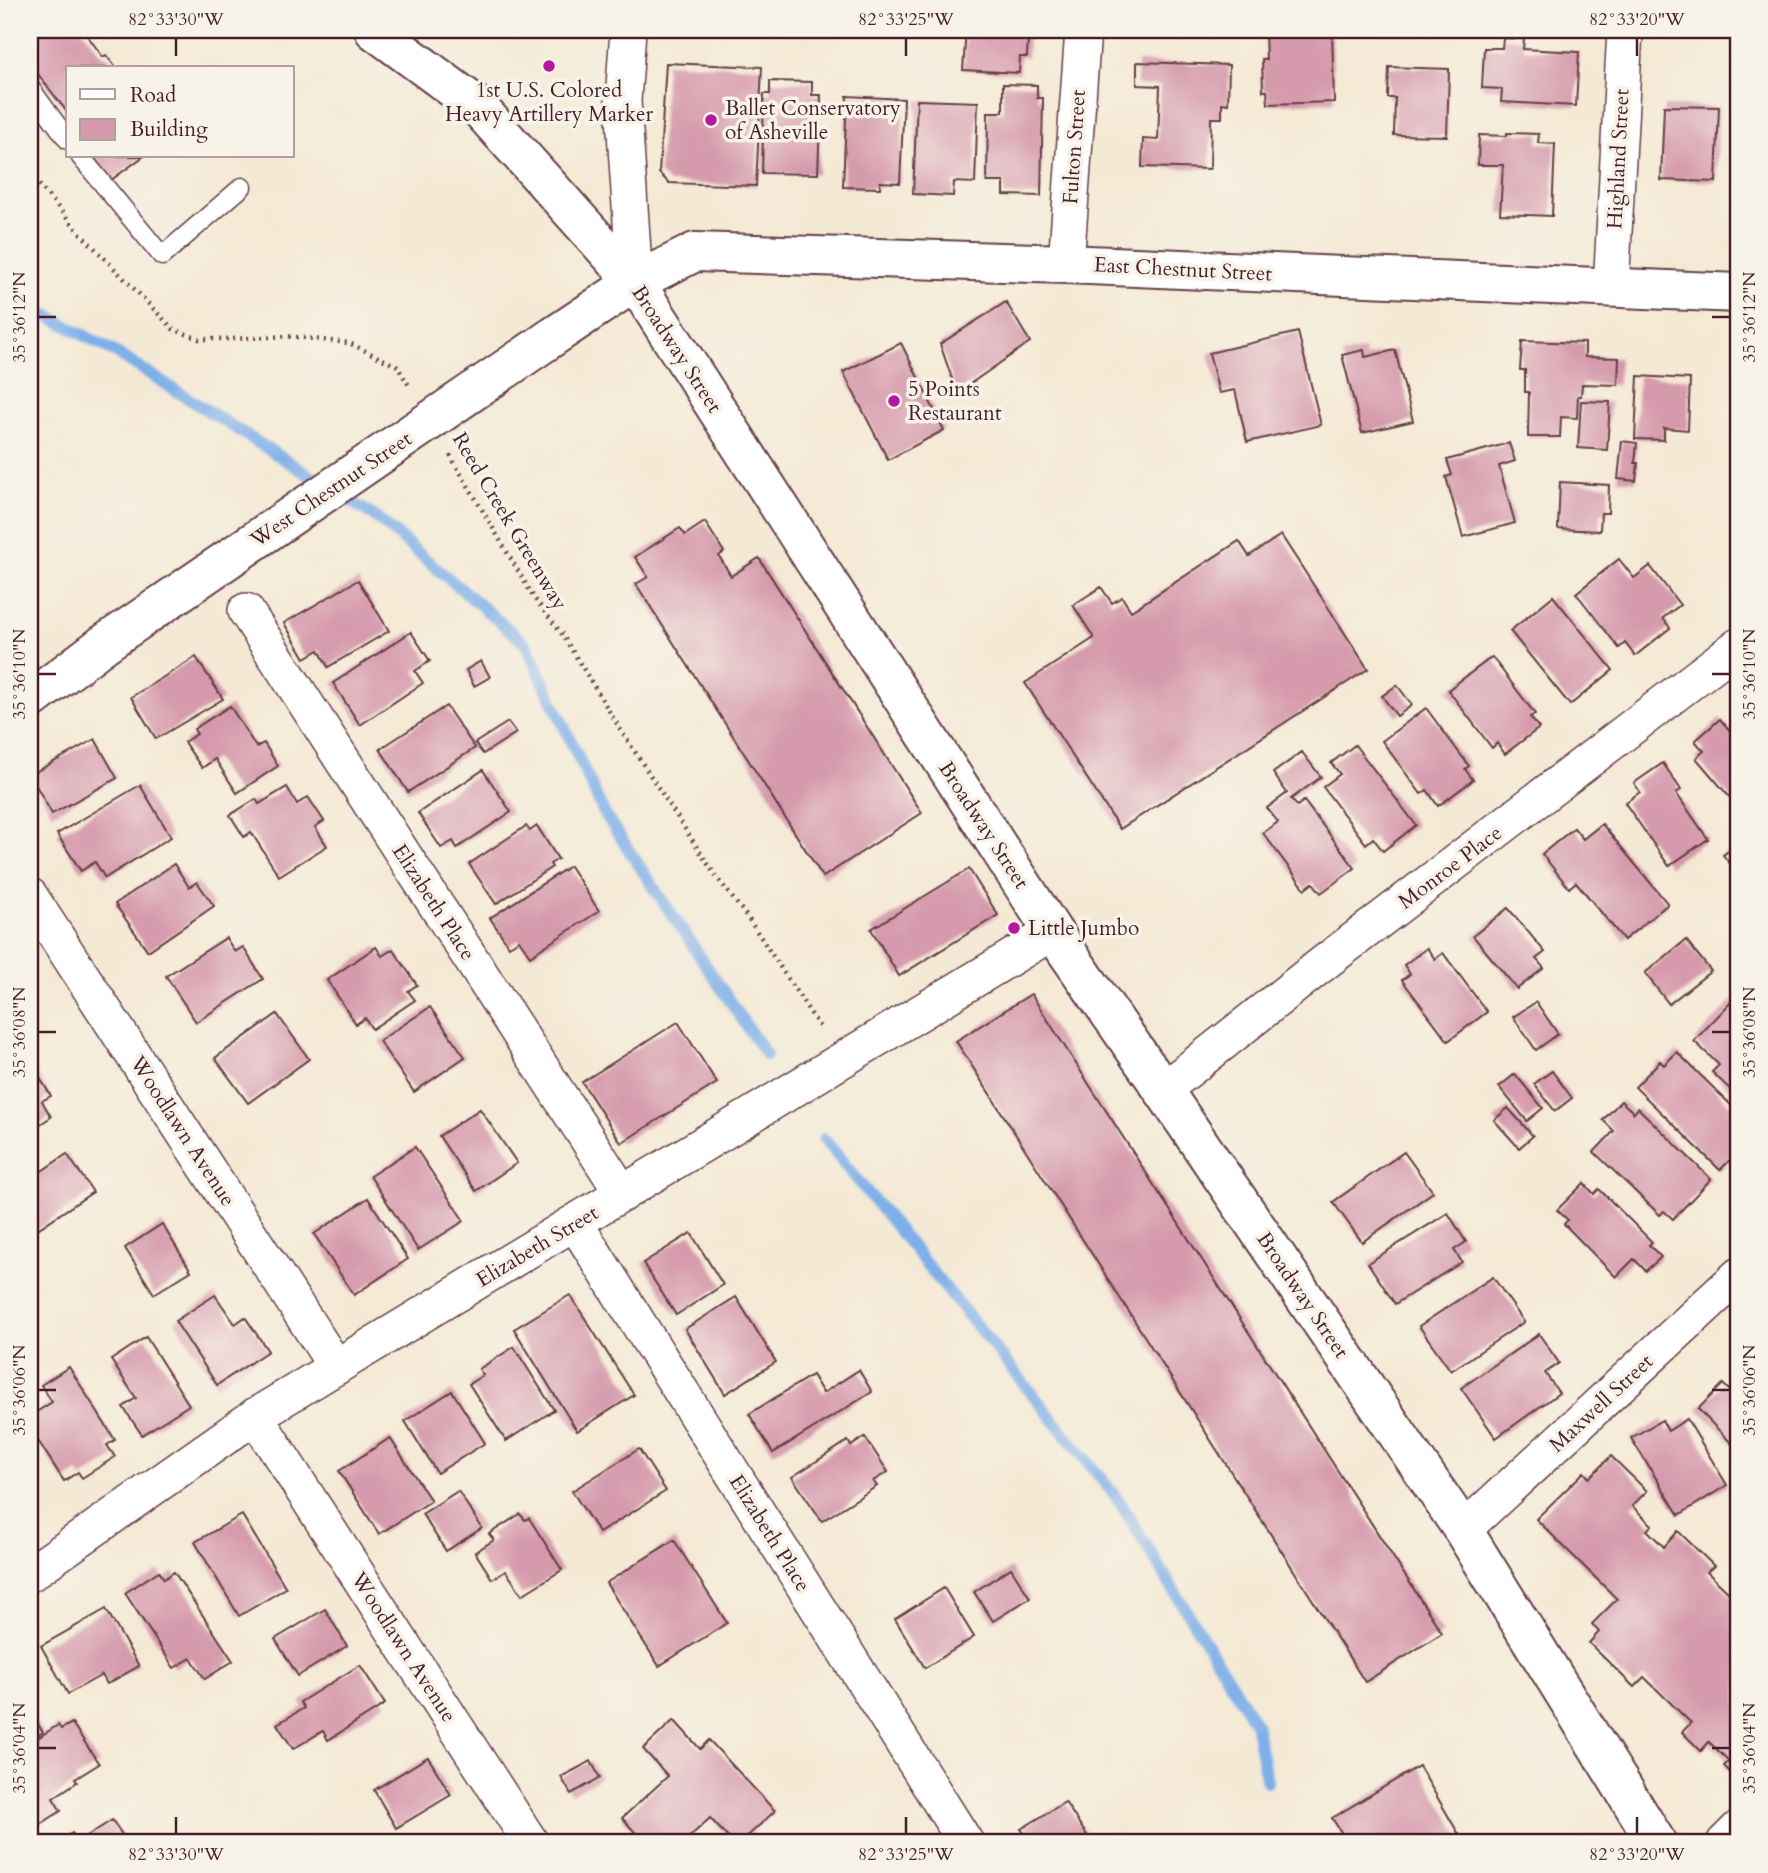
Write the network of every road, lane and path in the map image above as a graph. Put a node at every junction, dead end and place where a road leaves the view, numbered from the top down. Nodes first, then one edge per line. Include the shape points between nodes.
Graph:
1 (374, 30) edge
2 (628, 30) edge
3 (1083, 30) edge
4 (1626, 30) edge
5 (30, 88) edge
6 (66, 137) edge
7 (82, 158) edge
8 (30, 174) edge
9 (242, 187) dead end
10 (1066, 264) junction
11 (635, 282) junction
12 (1611, 288) junction
13 (1738, 293) edge
14 (411, 388) dead end
15 (444, 445) dead end
16 (246, 611) dead end
17 (1738, 646) edge
18 (30, 700) edge
19 (30, 896) edge
20 (1053, 932) junction
21 (842, 1060) junction
22 (1163, 1090) junction
23 (623, 1194) junction
24 (575, 1223) junction
25 (1738, 1276) edge
26 (336, 1367) junction
27 (255, 1416) junction
28 (1463, 1530) junction
29 (30, 1574) edge
30 (1738, 1829) edge
31 (531, 1843) edge
32 (966, 1843) edge
33 (1657, 1843) edge
34 (1724, 1843) edge

1 - 11 main road, Broadway Street via 477,106
2 - 11 street via 623,101
3 - 10 street, Fulton Street
4 - 12 street, Highland Street
5 - 6 lane
7 - 9 lane via 162,256
8 - 14 path via 173,329 199,339 287,336 349,343 397,366
10 - 11 main road, East Chestnut Street via 695,252
10 - 12 main road, East Chestnut Street
11 - 18 main road, West Chestnut Street, bridge via 104,644
11 - 20 main road, Broadway Street
12 - 13 main road, East Chestnut Street
15 - 21 path, Reed Creek Greenway via 534,598
16 - 23 street, Elizabeth Place
17 - 22 street, Monroe Place
19 - 26 street, Woodlawn Avenue
20 - 21 street, Elizabeth Street
20 - 22 main road, Broadway Street
21 - 23 street, Elizabeth Street
22 - 28 main road, Broadway Street
23 - 24 street, Elizabeth Street
24 - 26 street, Elizabeth Street
24 - 32 street, Elizabeth Place
25 - 28 street, Maxwell Street
26 - 27 street, Elizabeth Street
27 - 29 street, Elizabeth Street
27 - 31 street, Woodlawn Avenue
28 - 33 main road, Broadway Street
30 - 34 street

